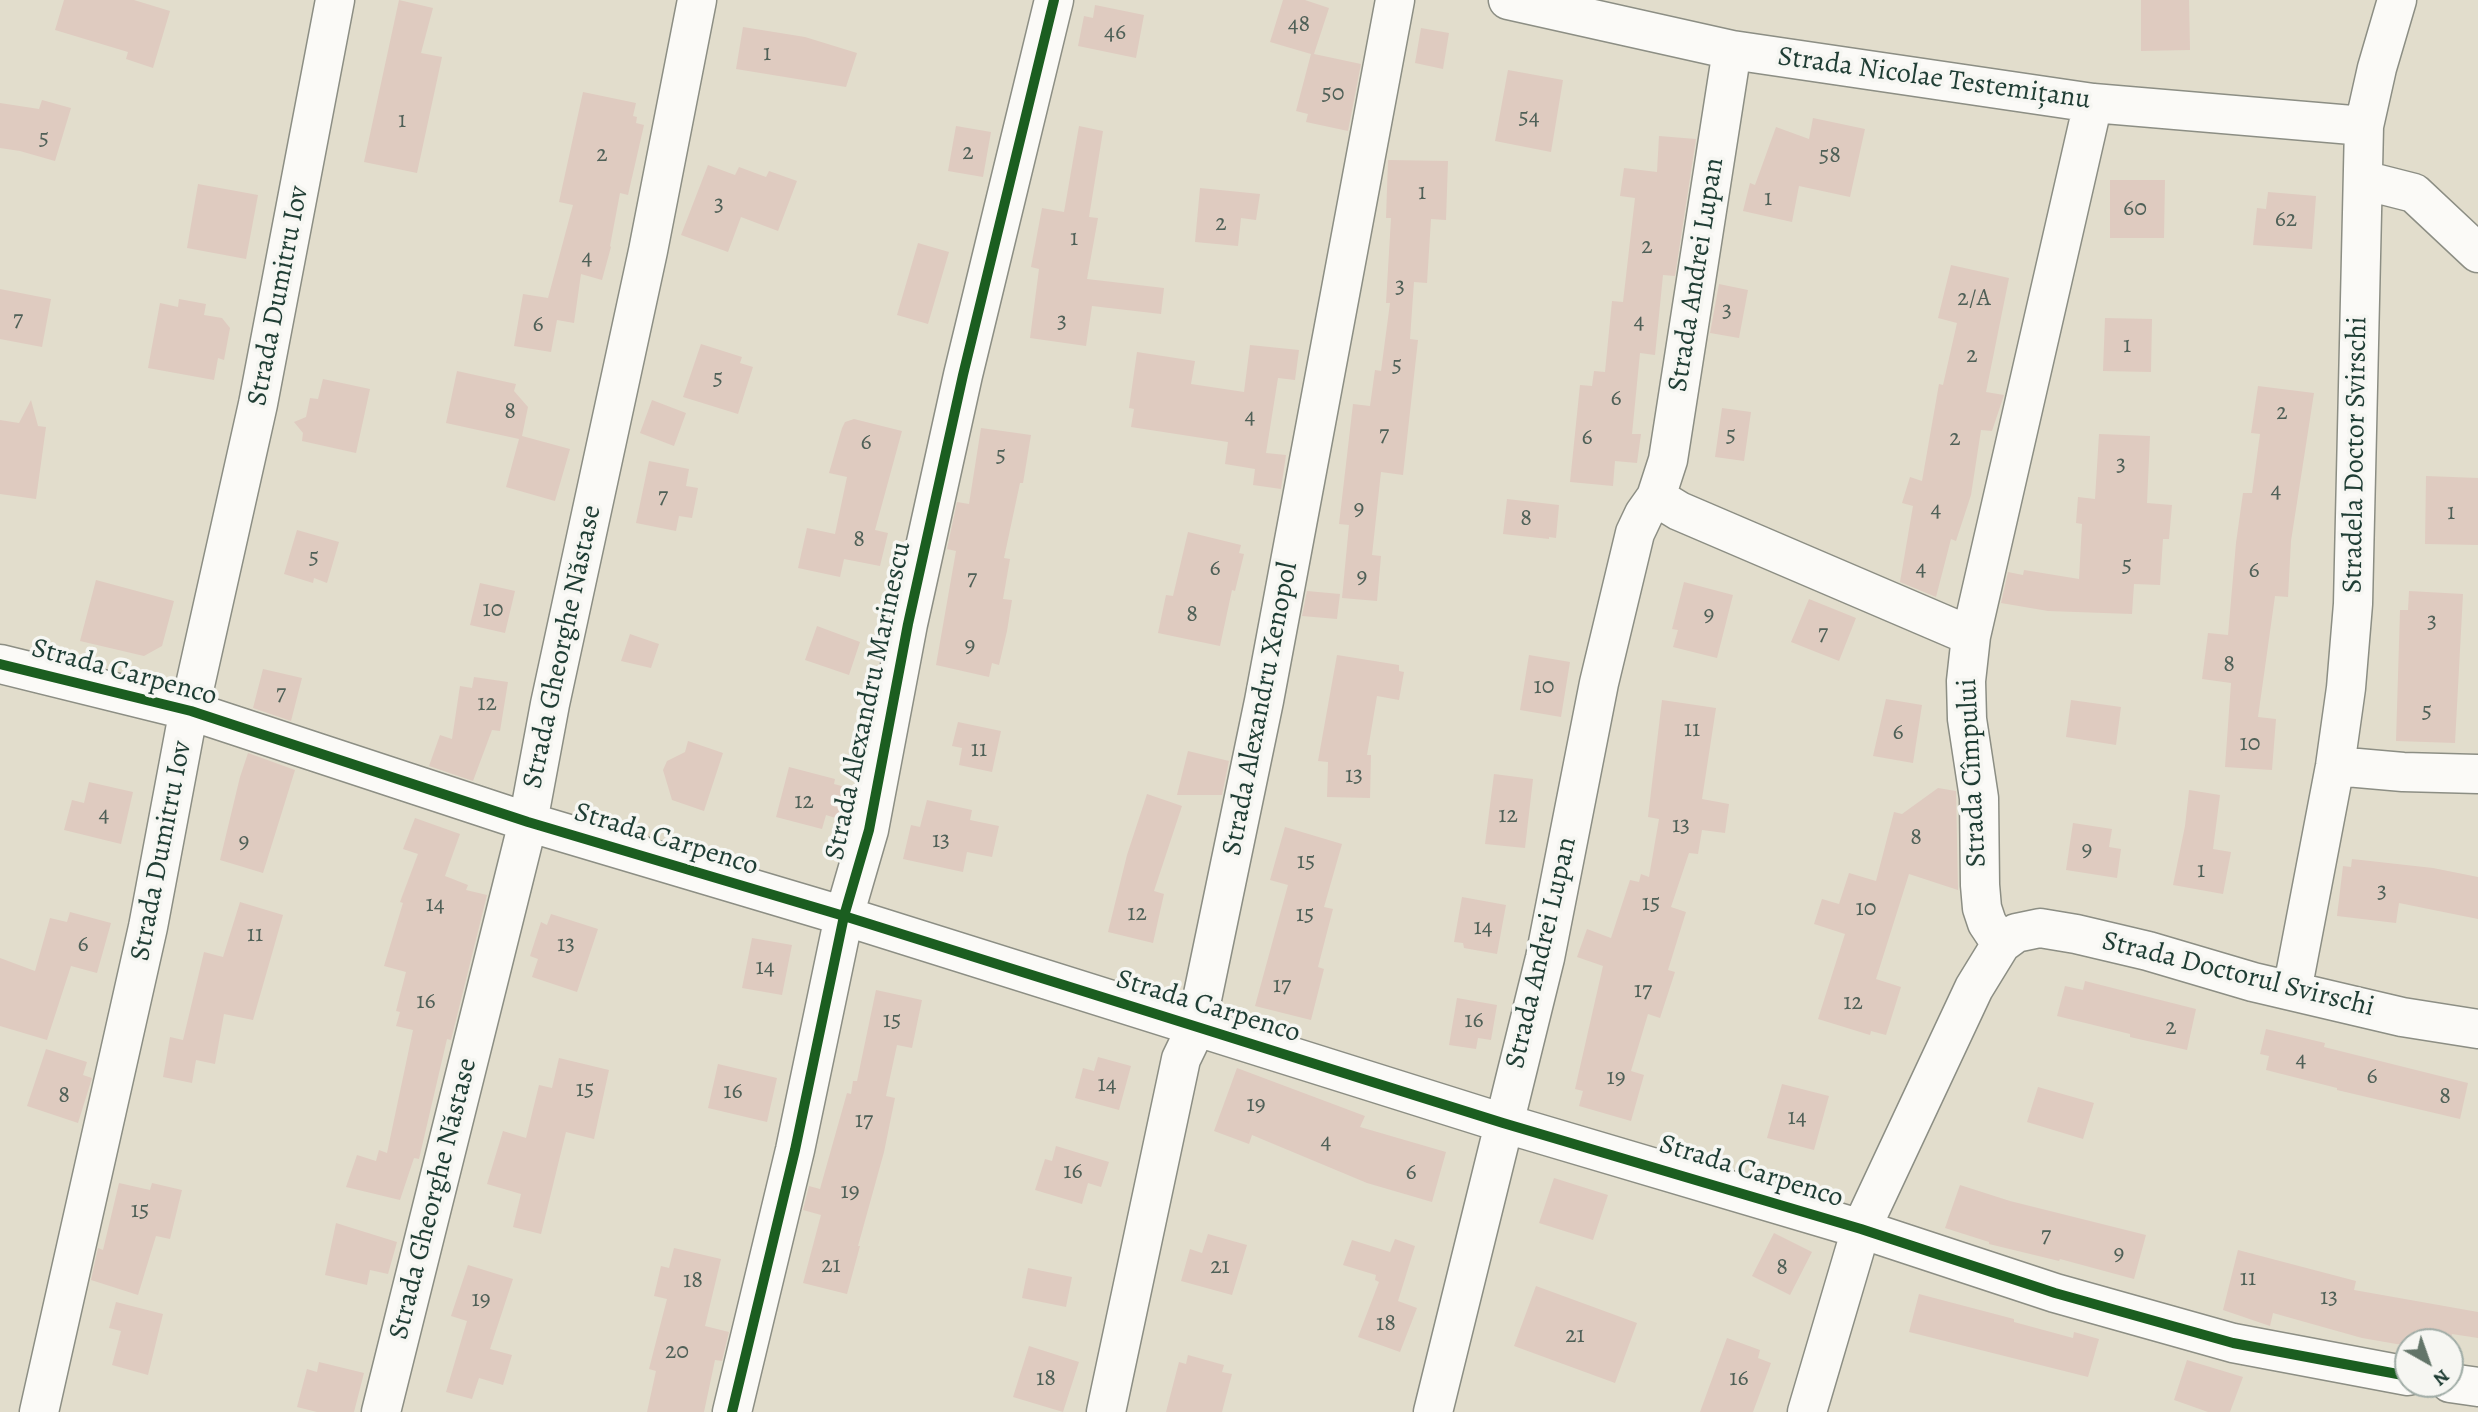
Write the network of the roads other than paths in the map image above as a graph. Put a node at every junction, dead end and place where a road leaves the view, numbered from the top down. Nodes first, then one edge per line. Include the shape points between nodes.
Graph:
1 (335, 0) edge
2 (697, 0) edge
3 (1054, 0) edge
4 (1395, 0) edge
5 (1508, 0) edge
6 (2395, 1) edge
7 (1732, 50) junction
8 (2093, 103) junction
9 (2364, 126) junction
10 (2363, 180) junction
11 (2478, 253) edge
12 (1656, 497) junction
13 (1971, 636) junction
14 (0, 664) edge
15 (191, 711) junction
16 (2336, 766) junction
17 (2478, 774) edge
18 (528, 822) junction
19 (844, 916) junction
20 (2001, 944) junction
21 (2292, 991) junction
22 (1196, 1028) junction
23 (2478, 1029) edge
24 (1503, 1123) junction
25 (1861, 1228) junction
26 (2394, 1373) edge
27 (39, 1412) edge
28 (381, 1412) edge
29 (732, 1412) edge
30 (1106, 1412) edge
31 (1433, 1412) edge
32 (1807, 1412) edge

1 - 15 street, Strada Dumitru Iov via 258,404
2 - 18 street, Strada Gheorghe Năstase
3 - 19 street, Strada Alexandru Marinescu via 960,388 869,830
4 - 22 street, Strada Alexandru Xenopol via 1264,701
5 - 7 street, Strada Nicolae Testemițanu
6 - 9 street, Stradela Doctor Svirschi
7 - 8 street, Strada Nicolae Testemițanu
7 - 12 street, Strada Andrei Lupan via 1675,423
8 - 9 street, Strada Nicolae Testemițanu
8 - 13 street, Strada Cîmpului
9 - 10 street, Stradela Doctor Svirschi
10 - 11 street via 2414,193
10 - 16 street, Stradela Doctor Svirschi via 2353,604
12 - 13 street via 1791,561
12 - 24 street, Strada Andrei Lupan via 1635,533 1599,683 1545,958
13 - 20 street, Strada Cîmpului via 1966,706 1979,798 1980,885 1985,916
14 - 15 street, Strada Carpenco
15 - 18 street, Strada Carpenco
15 - 27 street, Strada Dumitru Iov via 148,927
16 - 17 street
16 - 21 street, Stradela Doctor Svirschi
18 - 19 street, Strada Carpenco
18 - 28 street, Strada Gheorghe Năstase
19 - 22 street, Strada Carpenco
19 - 29 street, Strada Alexandru Marinescu via 795,1150
20 - 21 street, Strada Doctorul Svirschi via 2016,933 2040,928 2148,951
20 - 25 street via 1974,988
21 - 23 street, Strada Doctorul Svirschi
22 - 24 street, Strada Carpenco
22 - 30 street, Strada Alexandru Xenopol via 1181,1059
24 - 25 street, Strada Carpenco
24 - 31 street, Strada Andrei Lupan
25 - 26 street, Strada Carpenco via 2055,1293 2233,1343
25 - 32 street

